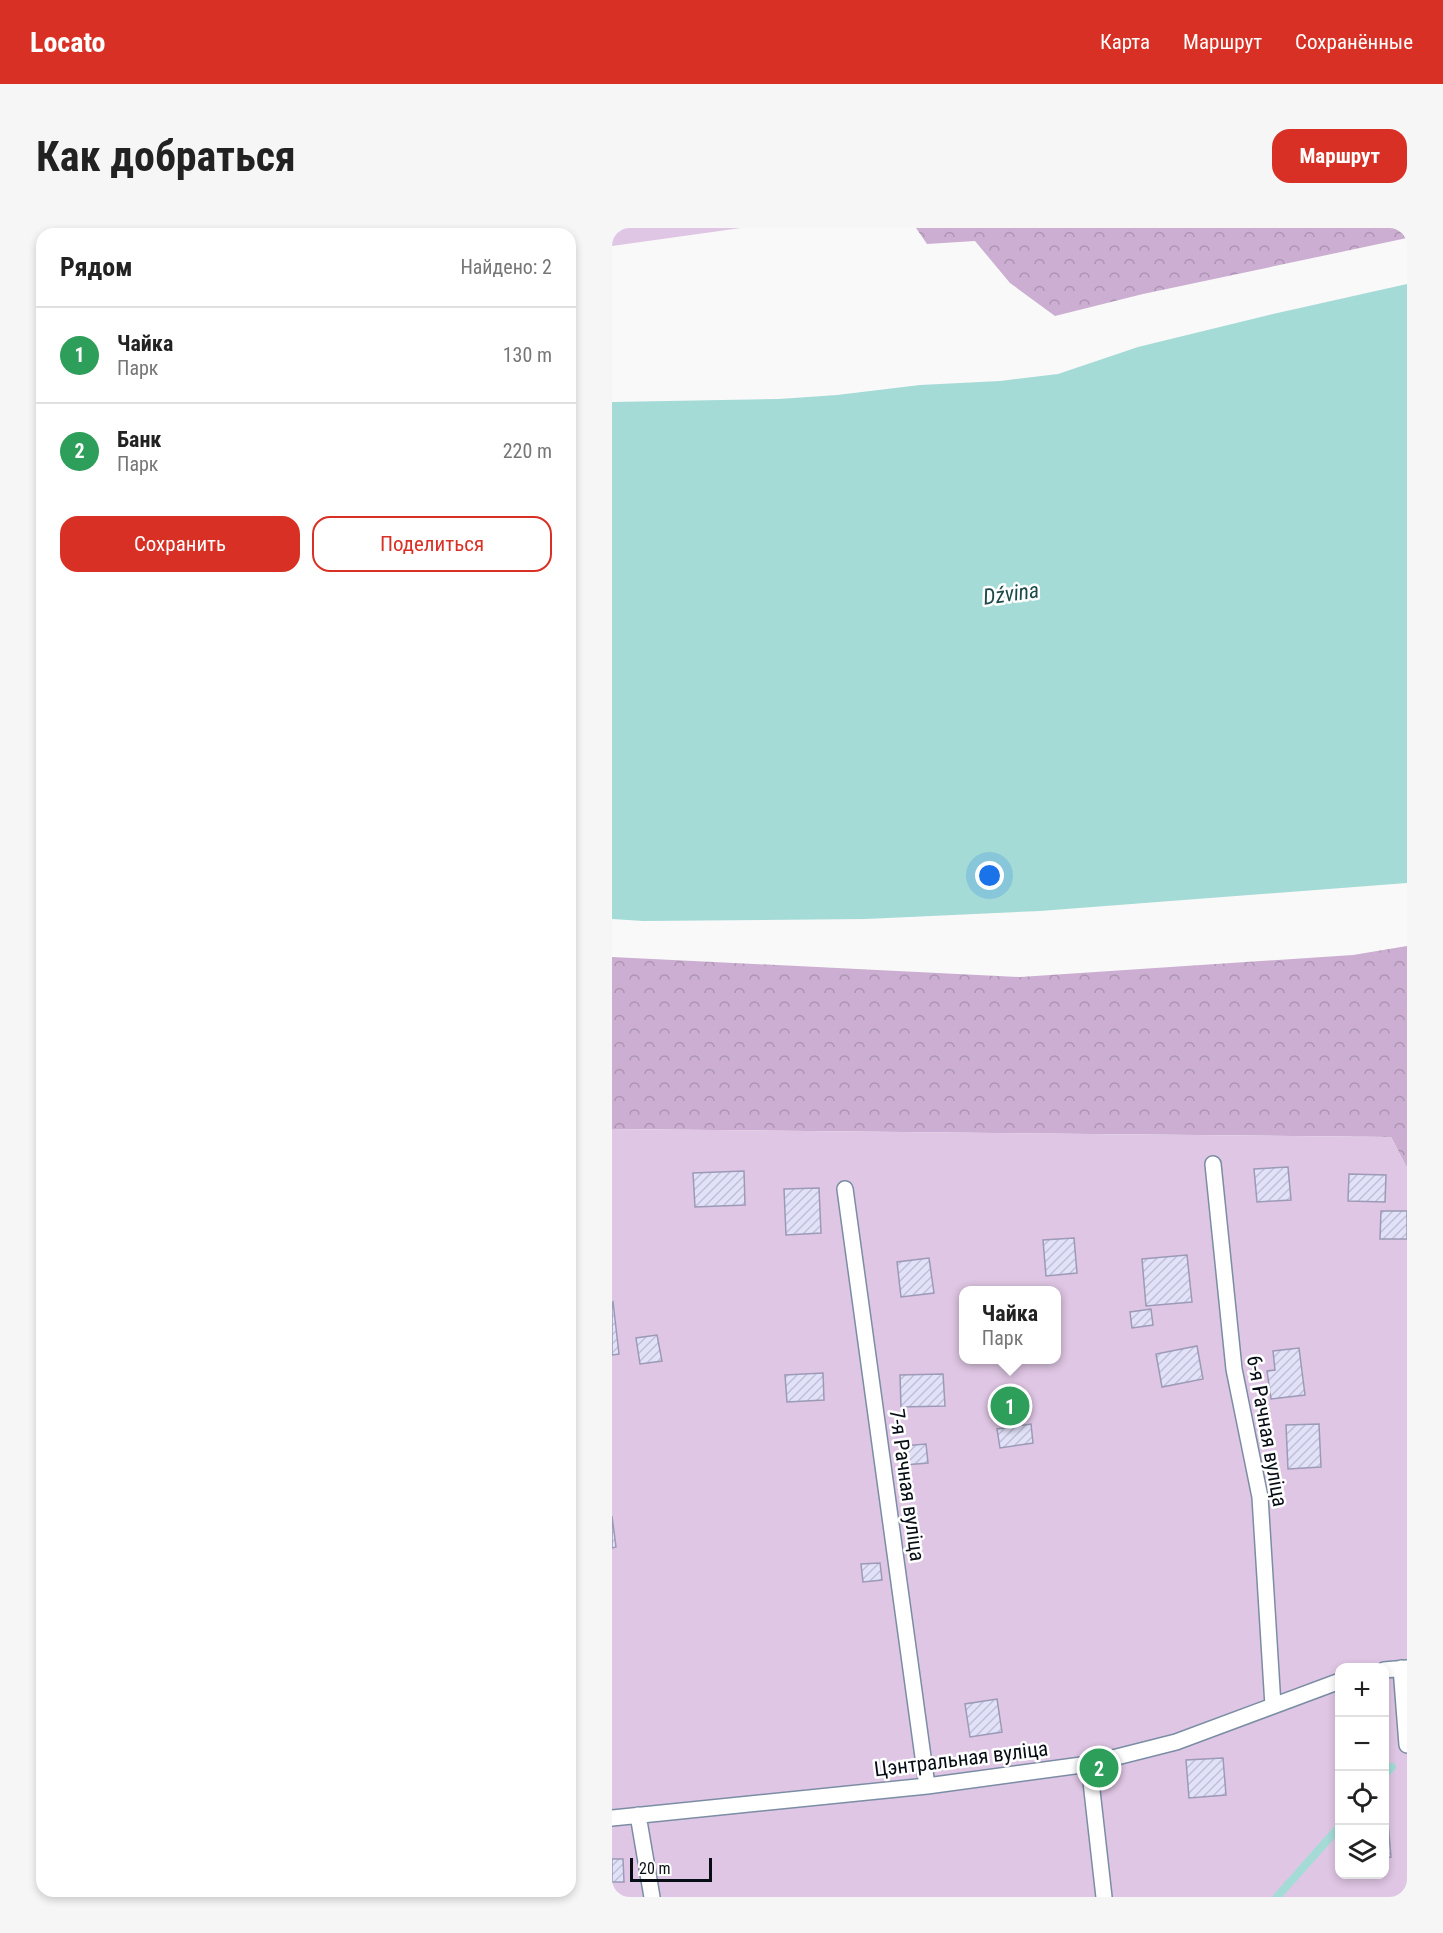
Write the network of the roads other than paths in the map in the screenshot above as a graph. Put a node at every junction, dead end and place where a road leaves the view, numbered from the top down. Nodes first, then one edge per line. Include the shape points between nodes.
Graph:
1 (1214, 1164) dead end
2 (845, 1190) dead end
3 (1404, 1668) edge
4 (1389, 1670) edge
5 (1335, 1683) edge
6 (1273, 1706) junction
7 (1407, 1745) edge
8 (1089, 1764) junction
9 (927, 1786) junction
10 (638, 1815) junction
11 (612, 1818) edge
12 (652, 1897) edge
13 (1104, 1897) edge

1 - 6 lane, 6-я Рачная вуліца via 1234,1369 1260,1497
2 - 9 lane, 7-я Рачная вуліца
3 - 4 lane
3 - 7 lane
5 - 6 lane, Цэнтральная вуліца
6 - 8 lane, Цэнтральная вуліца via 1176,1743
8 - 9 lane, Цэнтральная вуліца
8 - 13 lane
9 - 10 lane, Цэнтральная вуліца
10 - 11 lane, Цэнтральная вуліца
10 - 12 lane

